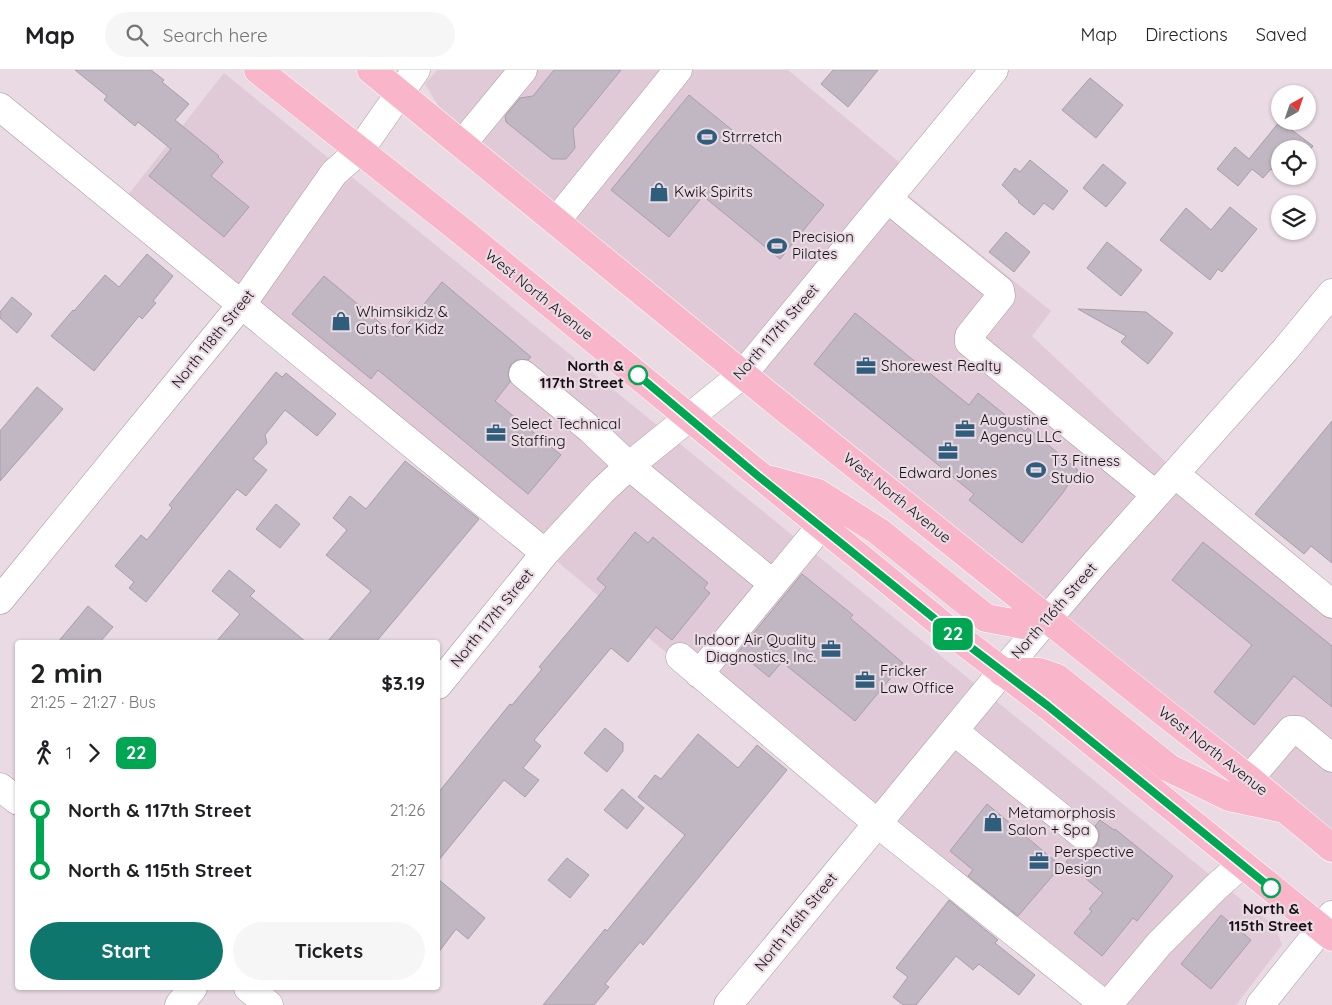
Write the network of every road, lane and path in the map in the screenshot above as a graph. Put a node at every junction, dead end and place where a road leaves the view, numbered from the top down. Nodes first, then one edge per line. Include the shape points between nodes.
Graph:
1 (258, 70) edge
2 (371, 70) edge
3 (416, 70) edge
4 (523, 70) edge
5 (678, 70) edge
6 (994, 70) edge
7 (399, 92) junction
8 (0, 107) edge
9 (462, 144) junction
10 (360, 150) junction
11 (888, 199) junction
12 (556, 221) junction
13 (1332, 293) edge
14 (242, 304) junction
15 (523, 374) dead end
16 (743, 374) junction
17 (690, 417) junction
18 (629, 466) junction
19 (1175, 474) junction
20 (758, 476) junction
21 (1156, 495) junction
22 (821, 526) junction
23 (545, 553) junction
24 (772, 583) junction
25 (0, 600) edge
26 (1332, 604) edge
27 (1047, 619) junction
28 (1002, 672) junction
29 (440, 684) edge
30 (954, 731) junction
31 (1332, 758) edge
32 (1250, 779) junction
33 (0, 787) edge
34 (15, 799) edge
35 (1285, 809) junction
36 (877, 823) junction
37 (1084, 836) dead end
38 (1332, 848) edge
39 (1242, 864) junction
40 (1329, 927) edge
41 (191, 990) edge
42 (251, 990) edge
43 (179, 1005) edge
44 (270, 1005) edge
45 (728, 1005) edge
46 (1107, 1005) edge
47 (1260, 1005) edge

1 - 10 main road, West North Avenue
2 - 7 main road, West North Avenue
3 - 7 street, North 118th Street
4 - 9 street
5 - 12 street
6 - 11 street, North 117th Street
7 - 9 main road, West North Avenue
7 - 10 street, North 118th Street
8 - 14 street
9 - 12 main road, West North Avenue
10 - 14 street, North 118th Street via 334,173
10 - 17 main road, West North Avenue
11 - 16 street, North 117th Street
11 - 21 street via 1000,290 1002,296 969,336 969,342
12 - 16 main road, West North Avenue
13 - 19 street, North 116th Street
14 - 23 street
14 - 25 street, North 118th Street
15 - 18 street
16 - 17 street, North 117th Street
16 - 27 main road, West North Avenue
17 - 18 street, North 117th Street
17 - 20 main road, West North Avenue
18 - 23 street, North 117th Street
18 - 24 street
19 - 21 street, North 116th Street
19 - 26 street
20 - 22 main road, West North Avenue
20 - 27 main road via 818,494 878,531 986,618 1023,625
21 - 27 street, North 116th Street
22 - 24 street
22 - 28 main road, West North Avenue
23 - 29 street, North 117th Street
24 - 36 street via 689,665
27 - 28 street, North 116th Street
27 - 32 main road, West North Avenue
28 - 30 street, North 116th Street
28 - 35 main road via 1040,672 1057,678 1169,768 1229,797
28 - 39 main road, West North Avenue
30 - 36 street, North 116th Street
30 - 37 street
31 - 32 street via 1298,730 1291,730
32 - 35 main road, West North Avenue
33 - 34 street
35 - 38 main road, West North Avenue
36 - 45 street, North 116th Street
36 - 46 street
39 - 40 main road, West North Avenue
39 - 46 street via 1159,944
40 - 47 street
41 - 43 street
42 - 44 street

